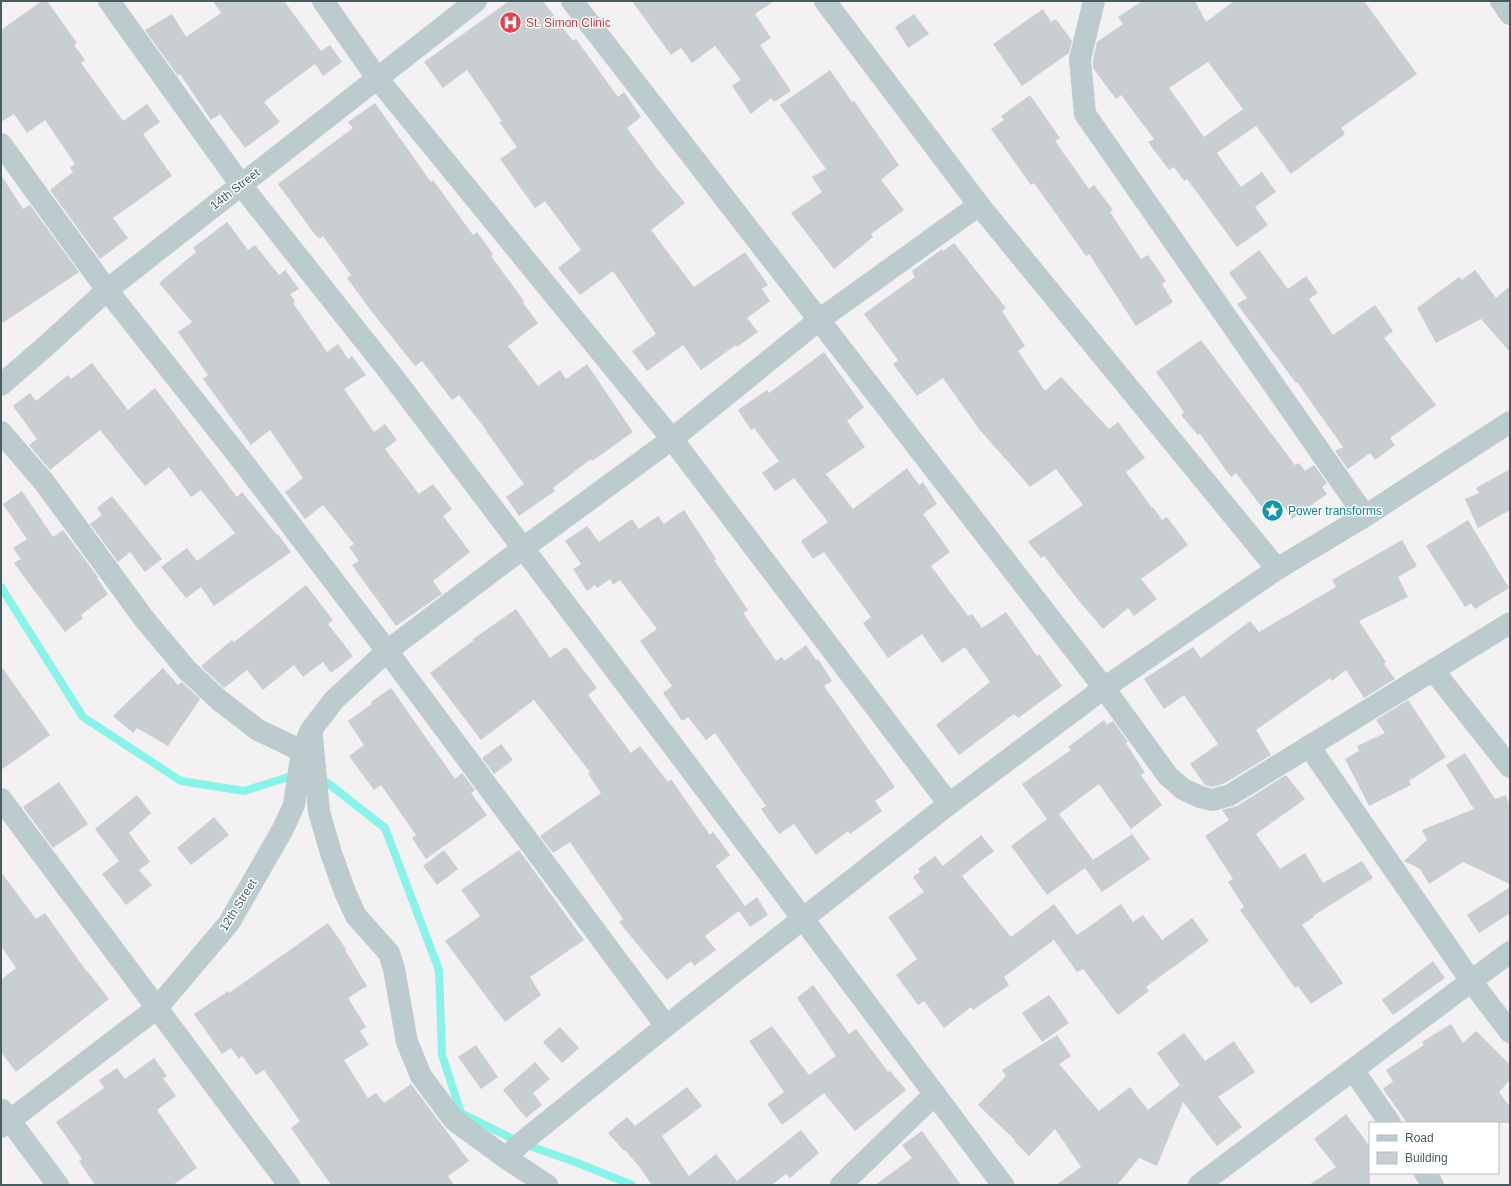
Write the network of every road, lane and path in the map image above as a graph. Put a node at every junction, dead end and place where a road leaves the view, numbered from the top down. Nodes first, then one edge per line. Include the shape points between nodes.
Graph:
1 (109, 1) edge
2 (323, 1) edge
3 (476, 1) edge
4 (572, 1) edge
5 (825, 1) edge
6 (1094, 1) edge
7 (1501, 1) edge
8 (1510, 14) edge
9 (377, 78) junction
10 (1, 144) edge
11 (241, 185) junction
12 (979, 205) junction
13 (107, 290) junction
14 (819, 320) junction
15 (1, 385) edge
16 (1510, 422) edge
17 (1, 432) edge
18 (672, 439) junction
19 (1365, 516) junction
20 (522, 549) junction
21 (1277, 569) junction
22 (1510, 623) edge
23 (387, 651) junction
24 (1433, 670) junction
25 (1104, 688) junction
26 (311, 730) junction
27 (1309, 746) junction
28 (302, 751) junction
29 (1510, 767) edge
30 (1, 799) edge
31 (948, 804) junction
32 (803, 918) junction
33 (1510, 952) edge
34 (1471, 981) junction
35 (157, 1008) junction
36 (666, 1026) junction
37 (1510, 1032) edge
38 (1353, 1070) junction
39 (935, 1094) junction
40 (4, 1119) edge
41 (1389, 1122) edge
42 (506, 1158) junction
43 (1426, 1174) edge
44 (1209, 1182) edge
45 (58, 1185) edge
46 (289, 1185) edge
47 (547, 1185) edge
48 (841, 1185) edge
49 (1003, 1185) edge
50 (1433, 1185) edge

1 - 11 street
2 - 9 street
3 - 9 street, 14th Street
4 - 14 street
5 - 12 street
6 - 19 street via 1080,60 1085,114
7 - 8 street
9 - 11 street, 14th Street
9 - 18 street
10 - 13 street
11 - 13 street, 14th Street
11 - 20 street via 390,374
12 - 14 street, 12th Street
12 - 21 street
13 - 15 street, 14th Street
13 - 23 street via 243,462
14 - 18 street, 12th Street
14 - 25 street
16 - 19 street
17 - 28 street via 44,482 145,620 187,670 218,700 258,730
18 - 20 street, 12th Street
18 - 31 street
19 - 21 street
20 - 23 street, 12th Street
20 - 32 street
21 - 25 street
22 - 24 street
23 - 26 street, 12th Street via 334,700
23 - 36 street
24 - 27 street
24 - 29 street
25 - 27 street via 1168,776 1183,789 1200,797 1213,800 1230,794
25 - 31 street
26 - 28 street, 12th Street
26 - 42 street via 319,812 331,853 356,916 389,953 407,1042 421,1076 454,1120
27 - 34 street
28 - 35 street, 12th Street via 294,805 284,829 229,923
30 - 35 street
31 - 32 street
32 - 36 street
32 - 39 street
33 - 34 street
34 - 37 street
34 - 38 street
35 - 40 street, 12th Street
35 - 46 street
36 - 42 street
38 - 41 street
38 - 44 street
39 - 48 street
39 - 49 street
40 - 45 street
42 - 47 street
43 - 50 street

